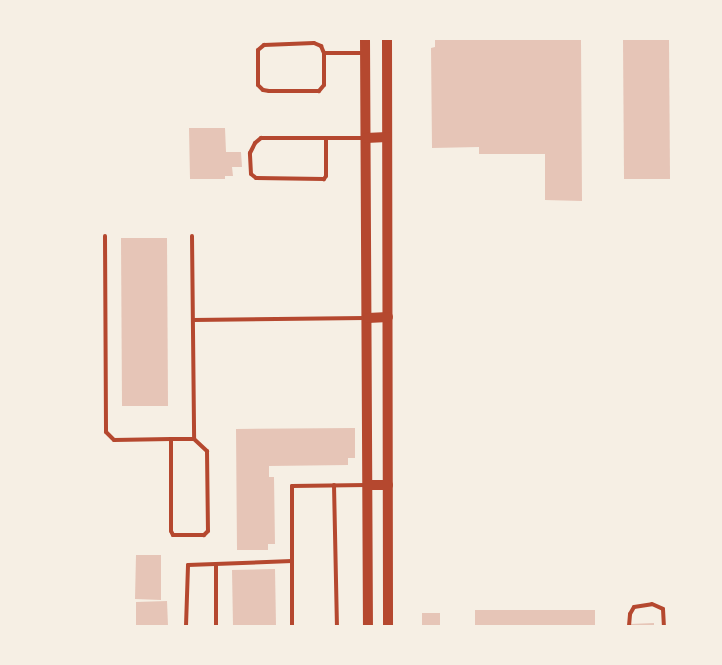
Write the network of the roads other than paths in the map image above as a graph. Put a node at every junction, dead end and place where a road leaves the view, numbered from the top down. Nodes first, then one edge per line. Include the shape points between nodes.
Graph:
1 (365, 39) edge
2 (387, 39) edge
3 (324, 53) junction
4 (365, 54) junction
5 (387, 137) junction
6 (366, 138) junction
7 (326, 139) junction
8 (105, 236) dead end
9 (192, 236) dead end
10 (388, 317) junction
11 (368, 318) junction
12 (193, 320) junction
13 (171, 439) junction
14 (194, 439) junction
15 (368, 485) junction
16 (388, 485) junction
17 (334, 486) junction
18 (292, 561) junction
19 (216, 564) junction
20 (186, 626) edge
21 (216, 626) edge
22 (292, 626) edge
23 (337, 626) edge
24 (368, 626) edge
25 (388, 626) edge
26 (629, 626) edge
27 (664, 626) edge

1 - 4 main road
2 - 5 main road
3 - 3 lane via 321,46 314,43 264,45 258,50 258,85 269,91 319,91 324,85
3 - 4 lane
4 - 6 main road
5 - 6 main road
5 - 10 main road
6 - 7 lane
6 - 11 main road
7 - 7 lane via 261,138 250,153 251,174 256,178 324,179
8 - 13 lane via 106,432 114,440
9 - 12 lane
10 - 11 main road
10 - 16 main road
11 - 12 lane
11 - 15 main road
12 - 14 lane
13 - 14 lane
13 - 14 lane via 171,531 173,535 204,535 208,531 207,451
15 - 16 main road
15 - 17 lane
15 - 24 main road
16 - 25 main road
17 - 18 lane via 292,486
17 - 23 lane
18 - 19 lane
18 - 22 lane
19 - 20 lane via 188,564
19 - 21 lane
26 - 27 lane via 634,607 652,604 663,609

